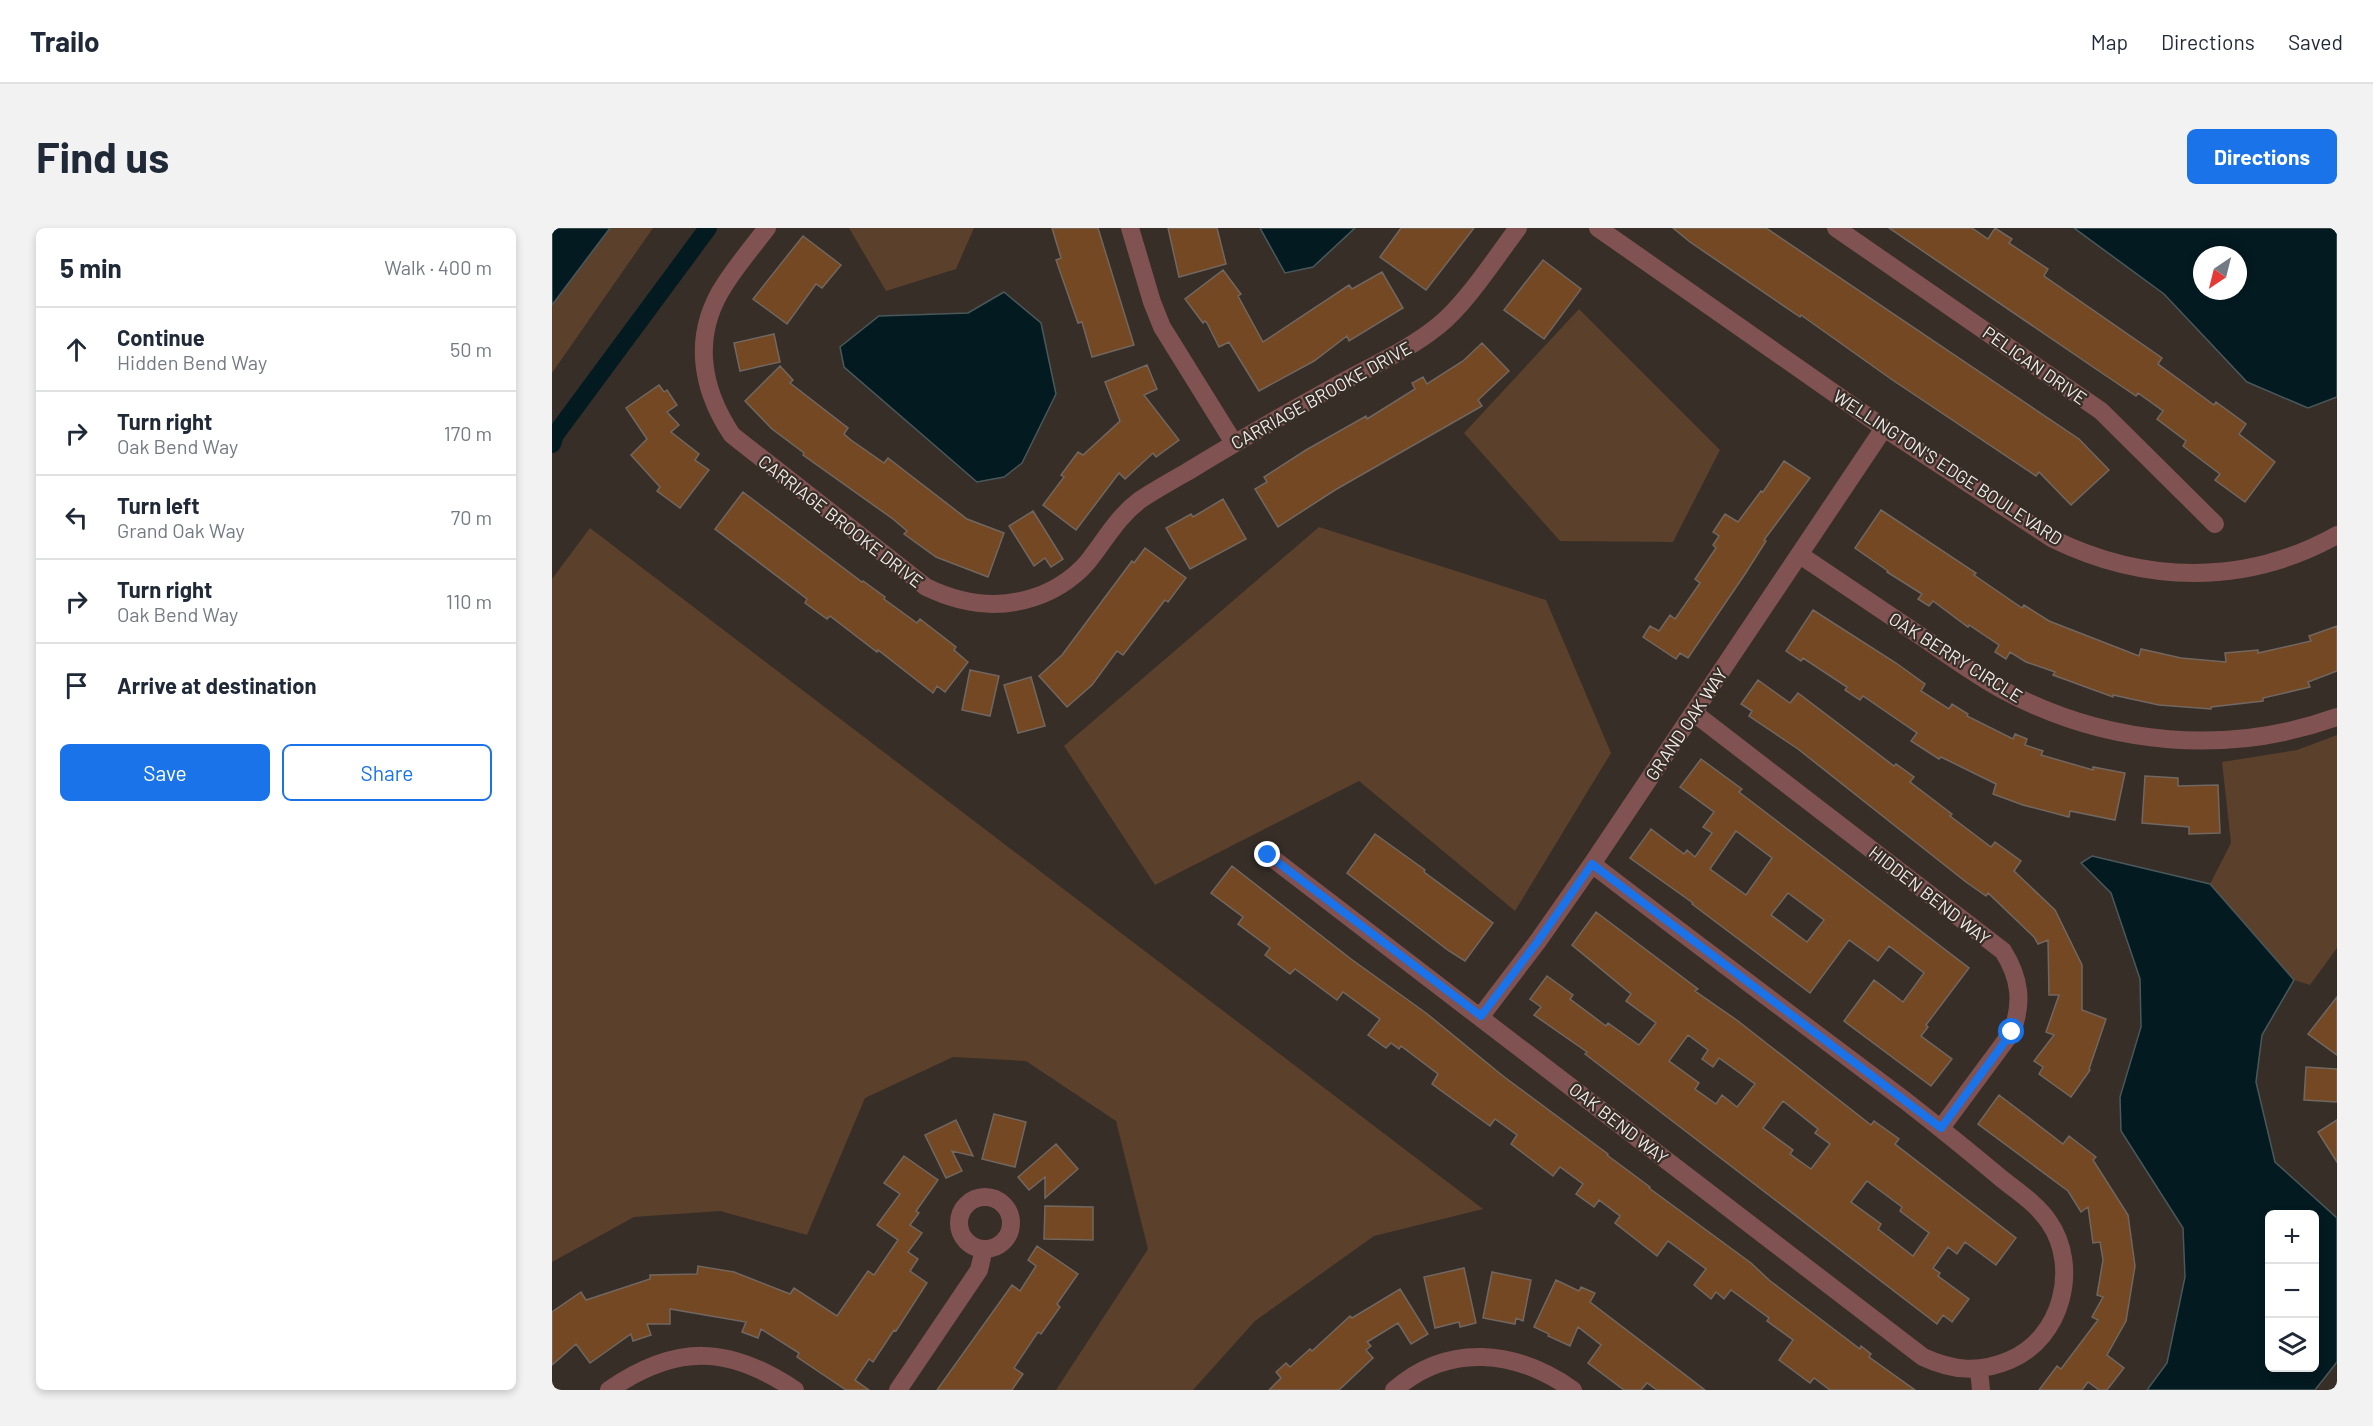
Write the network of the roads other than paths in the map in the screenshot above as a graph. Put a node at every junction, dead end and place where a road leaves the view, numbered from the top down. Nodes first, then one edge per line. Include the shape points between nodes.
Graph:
1 (767, 228) edge
2 (1130, 228) edge
3 (1518, 228) edge
4 (1598, 228) edge
5 (1836, 228) edge
6 (1884, 428) junction
7 (1234, 443) junction
8 (2215, 524) dead end
9 (2337, 535) edge
10 (1800, 555) junction
11 (1694, 713) junction
12 (2337, 717) edge
13 (1268, 855) dead end
14 (1592, 864) junction
15 (1481, 1016) junction
16 (1941, 1128) junction
17 (984, 1249) dead end
18 (1979, 1370) junction
19 (609, 1390) edge
20 (795, 1390) edge
21 (898, 1390) edge
22 (1394, 1390) edge
23 (1573, 1390) edge
24 (1981, 1390) edge

1 - 7 street, CARRIAGE BROOKE DRIVE via 725,284 706,330 705,372 718,415 732,435 907,574 948,598 995,605 1015,603 1059,586 1077,573 1119,519 1139,501
2 - 7 street via 1162,327
3 - 7 street, CARRIAGE BROOKE DRIVE via 1439,325
4 - 6 street, WELLINGTON'S EDGE BOULEVARD
5 - 8 street, PELICAN DRIVE via 2101,411
6 - 9 street, WELLINGTON'S EDGE BOULEVARD via 2053,539 2102,560 2137,569 2172,573 2234,570 2294,555
6 - 10 street, GRAND OAK WAY
10 - 11 street, GRAND OAK WAY
10 - 12 street, OAK BERRY CIRCLE via 1974,673 2044,710 2085,724 2121,733 2200,741 2286,733
11 - 14 street, GRAND OAK WAY
11 - 16 street, HIDDEN BEND WAY via 2003,951 2013,966 2020,1001 2012,1032
13 - 15 street, OAK BEND WAY
14 - 15 street, GRAND OAK WAY
14 - 16 street, OAK BEND WAY
15 - 18 street, OAK BEND WAY via 1923,1357 1940,1365
16 - 18 street, OAK BEND WAY via 2039,1209 2057,1237 2063,1256 2062,1298 2044,1334 2014,1359
17 - 21 street via 979,1270
18 - 24 street
19 - 20 street via 653,1364 679,1357 712,1356 736,1359
22 - 23 street via 1439,1363 1491,1356 1536,1368

